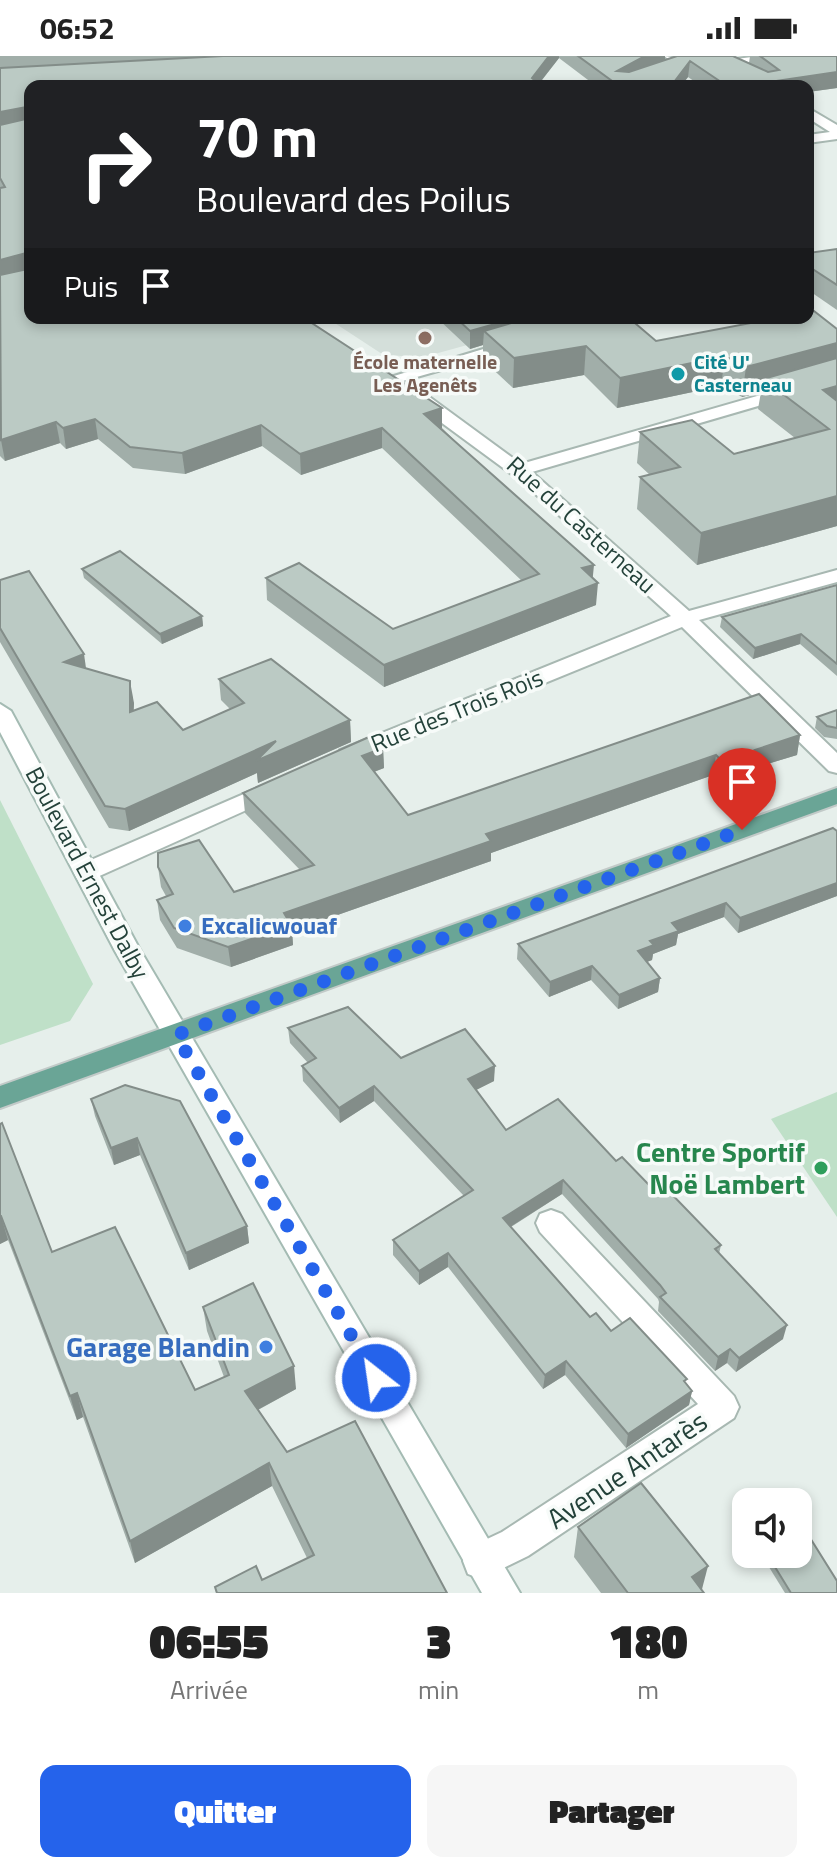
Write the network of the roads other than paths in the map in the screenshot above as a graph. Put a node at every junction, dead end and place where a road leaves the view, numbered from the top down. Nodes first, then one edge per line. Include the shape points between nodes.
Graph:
1 (754, 56) edge
2 (672, 61) edge
3 (732, 63) junction
4 (746, 72) edge
5 (814, 116) edge
6 (837, 133) edge
7 (814, 138) edge
8 (529, 340) edge
9 (837, 378) edge
10 (522, 469) junction
11 (837, 576) edge
12 (685, 618) junction
13 (0, 711) edge
14 (333, 762) edge
15 (837, 766) edge
16 (290, 781) edge
17 (837, 796) edge
18 (86, 872) junction
19 (176, 1035) junction
20 (0, 1097) edge
21 (551, 1223) dead end
22 (481, 1561) junction
23 (502, 1593) edge

1 - 3 street
2 - 3 street
3 - 4 street
5 - 6 street
6 - 7 street
8 - 10 street, Rue du Casterneau via 385,374
9 - 10 street
10 - 12 street, Rue du Casterneau
11 - 12 street, Rue des Trois Rois
12 - 14 street, Rue des Trois Rois
12 - 15 street, Rue du Casterneau
13 - 18 street, Boulevard Ernest Dalby
16 - 18 street
17 - 19 main road
18 - 19 street, Boulevard Ernest Dalby
19 - 20 main road
19 - 22 street, Boulevard Ernest Dalby
21 - 22 street, Avenue Antarès via 722,1407
22 - 23 street, Boulevard Ernest Dalby

